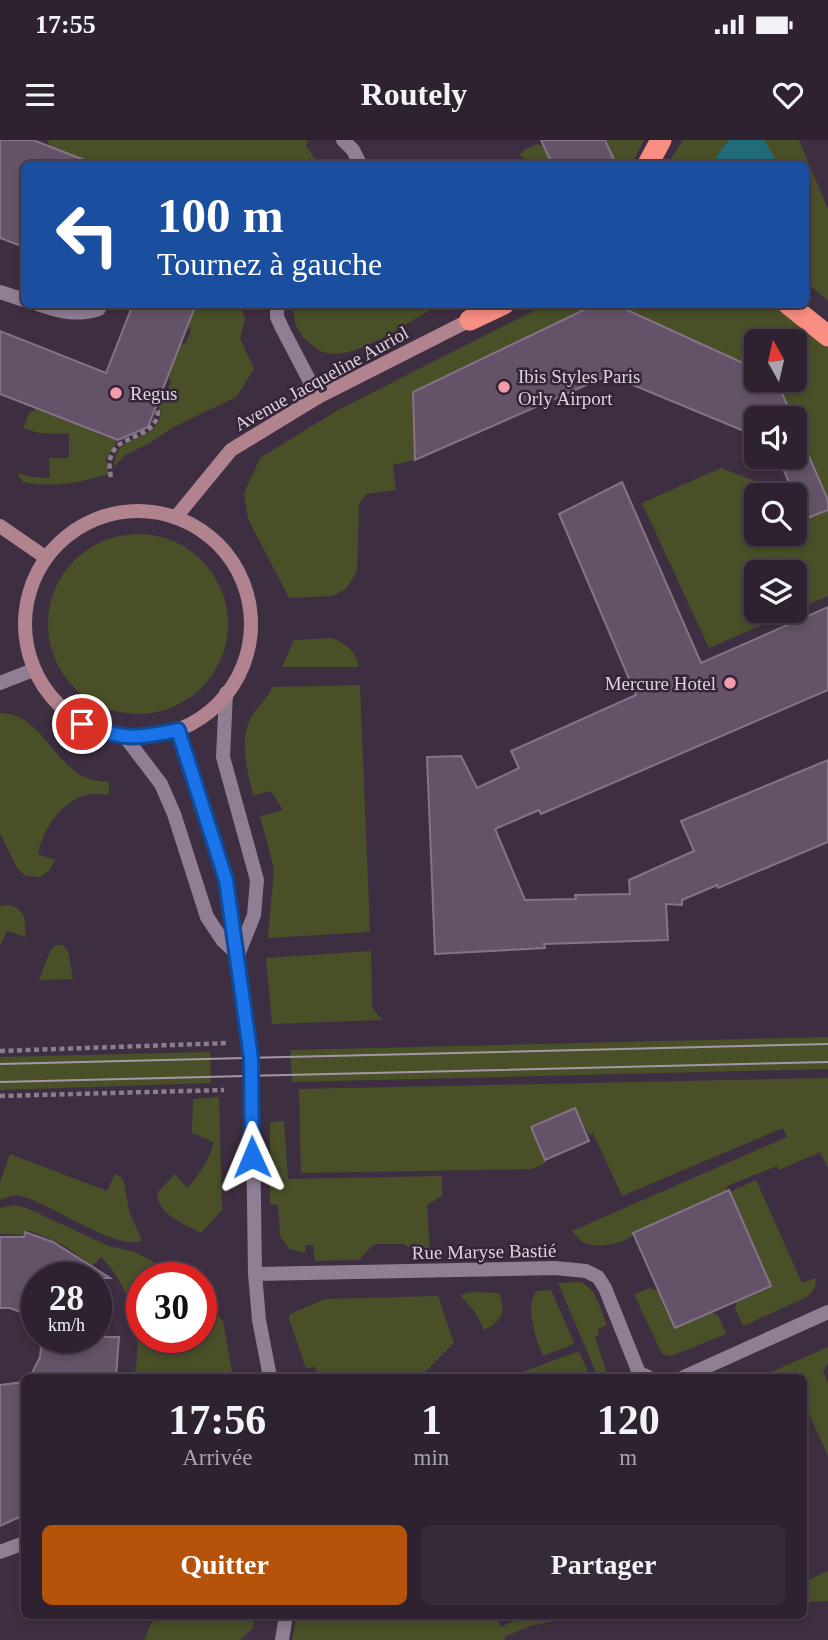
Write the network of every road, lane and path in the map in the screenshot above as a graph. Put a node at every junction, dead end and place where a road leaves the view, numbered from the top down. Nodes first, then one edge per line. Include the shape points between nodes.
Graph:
1 (343, 140) edge
2 (661, 140) edge
3 (359, 161) edge
4 (650, 161) edge
5 (0, 292) edge
6 (21, 299) edge
7 (49, 308) edge
8 (99, 308) edge
9 (277, 308) edge
10 (484, 308) edge
11 (496, 308) edge
12 (793, 308) edge
13 (470, 320) junction
14 (828, 336) edge
15 (318, 397) junction
16 (155, 408) dead end
17 (111, 477) dead end
18 (176, 517) junction
19 (0, 526) edge
20 (45, 557) junction
21 (33, 670) junction
22 (0, 683) edge
23 (226, 693) junction
24 (178, 730) junction
25 (127, 738) junction
26 (238, 955) junction
27 (230, 1043) dead end
28 (0, 1051) edge
29 (224, 1090) dead end
30 (0, 1096) edge
31 (255, 1273) junction
32 (828, 1312) edge
33 (269, 1374) edge
34 (641, 1374) edge
35 (691, 1374) edge
36 (21, 1544) edge
37 (0, 1552) edge
38 (285, 1619) edge
39 (282, 1640) edge

1 - 3 street
2 - 4 highway
5 - 6 street
7 - 8 street via 83,314
9 - 15 street via 282,328
10 - 13 highway
11 - 13 highway
12 - 14 highway
13 - 15 street, Avenue Jacqueline Auriol
15 - 18 street, Avenue Jacqueline Auriol via 231,450
16 - 17 path via 158,418 152,428 120,443 113,452 108,462
18 - 20 street via 140,511 104,516 71,531
18 - 23 street via 208,535 225,552 248,595 253,616 251,646
19 - 20 street
20 - 21 street via 28,593 24,634
21 - 22 street
21 - 25 street via 53,701 82,724
23 - 24 street via 215,708
23 - 26 street via 223,757 257,880 254,915
24 - 25 street
24 - 26 street via 226,880
25 - 26 street via 161,784 207,917
26 - 31 street via 251,1058
27 - 28 path
29 - 30 path
31 - 33 street via 258,1320
31 - 34 street, Rue Maryse Bastié via 586,1271 598,1277 605,1288
32 - 35 street
36 - 37 street
38 - 39 street

